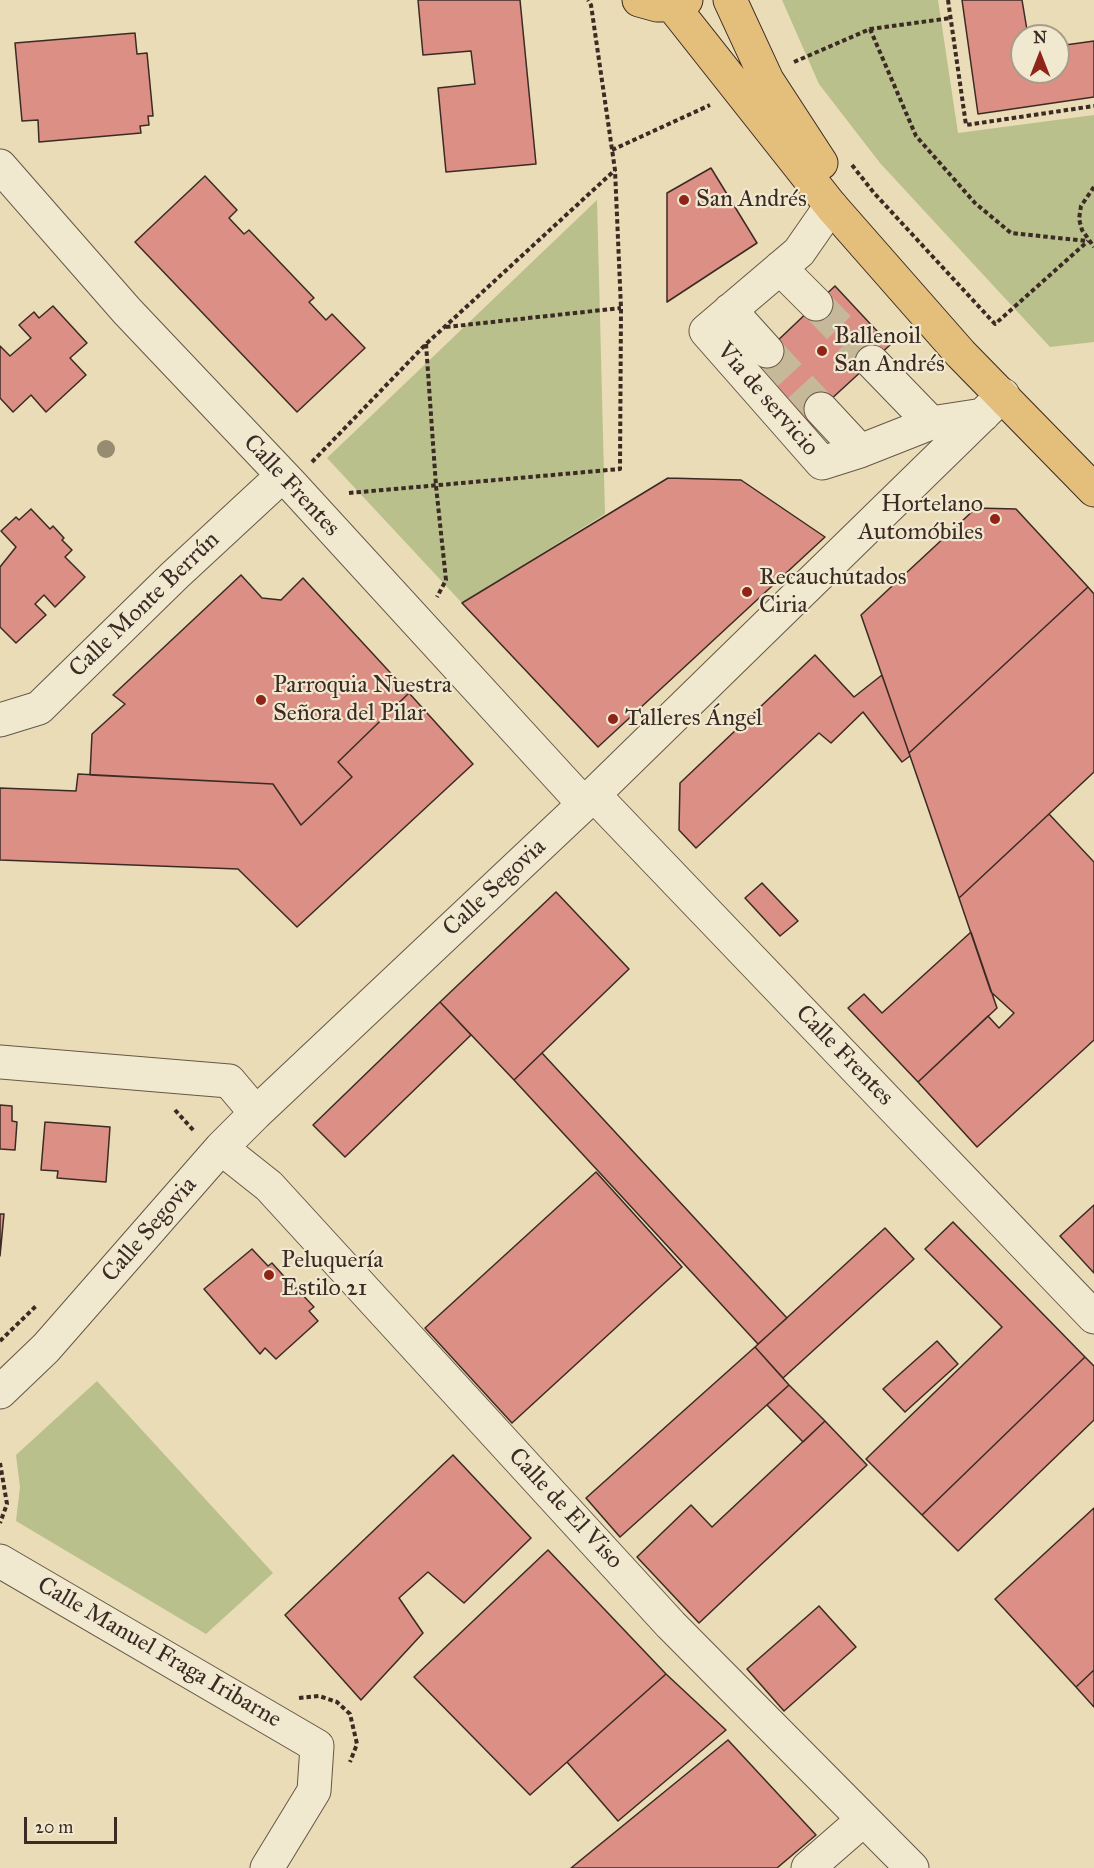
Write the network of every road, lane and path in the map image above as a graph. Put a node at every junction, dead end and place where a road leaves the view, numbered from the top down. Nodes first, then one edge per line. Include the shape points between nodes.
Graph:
1 (588, 0) edge
2 (639, 0) edge
3 (730, 0) edge
4 (948, 0) edge
5 (679, 2) edge
6 (951, 18) junction
7 (870, 28) junction
8 (753, 86) junction
9 (1094, 106) edge
10 (612, 150) junction
11 (845, 155) dead end
12 (0, 166) edge
13 (615, 170) junction
14 (1094, 187) edge
15 (831, 206) junction
16 (1088, 241) junction
17 (1094, 247) edge
18 (780, 268) junction
19 (816, 304) tunnel mouth
20 (621, 308) junction
21 (730, 310) junction
22 (445, 327) junction
23 (426, 344) junction
24 (767, 351) tunnel mouth
25 (872, 362) tunnel mouth
26 (993, 405) junction
27 (821, 409) tunnel mouth
28 (931, 423) junction
29 (860, 452) junction
30 (1094, 464) edge
31 (286, 480) junction
32 (436, 486) junction
33 (1094, 490) edge
34 (349, 493) dead end
35 (422, 627) junction
36 (0, 720) edge
37 (589, 800) junction
38 (0, 1062) edge
39 (173, 1108) dead end
40 (256, 1113) junction
41 (210, 1143) junction
42 (1094, 1317) edge
43 (0, 1392) edge
44 (0, 1463) edge
45 (0, 1523) edge
46 (0, 1561) edge
47 (863, 1820) junction
48 (267, 1868) edge
49 (808, 1868) edge
50 (912, 1868) edge

1 - 10 path
2 - 5 main road via 657,5
3 - 8 main road
4 - 6 path
5 - 8 main road
6 - 7 path
6 - 9 path via 966,125
7 - 8 path via 805,56
7 - 16 path via 916,136 975,203 1011,233
8 - 10 path
8 - 15 main road
8 - 30 main road via 893,250
10 - 13 path
11 - 16 path via 874,193 994,324
12 - 31 street, Calle Frentes via 127,311
13 - 20 path
13 - 22 path
14 - 16 path via 1081,206 1079,219
15 - 18 street, Via de servicio via 799,252
15 - 26 main road via 961,354
16 - 17 path
18 - 19 street
18 - 21 street, Via de servicio
20 - 22 path
20 - 32 path via 620,468
21 - 24 street, Via de servicio
21 - 29 street, Via de servicio via 706,331 822,463
22 - 23 path
23 - 31 path
23 - 32 path
25 - 28 street
26 - 28 street, Via de servicio
26 - 33 main road
26 - 37 street, Calle Segovia
27 - 29 street, Via de servicio
28 - 29 street, Via de servicio
31 - 35 street, Calle Frentes
31 - 36 street, Calle Monte Berrún via 174,576 39,708
32 - 34 path
32 - 35 path via 446,580
35 - 37 street, Calle Frentes
37 - 40 street, Calle Segovia
37 - 42 street, Calle Frentes
38 - 40 street via 229,1081
39 - 41 path
40 - 41 street, Calle Segovia
41 - 43 street, Calle Segovia via 46,1348
41 - 47 street, Calle de El Viso via 268,1186 671,1625
44 - 45 path via 7,1504
46 - 48 street, Calle Manuel Fraga Iribarne via 317,1746 314,1791
47 - 49 street
47 - 50 street, Calle de El Viso

